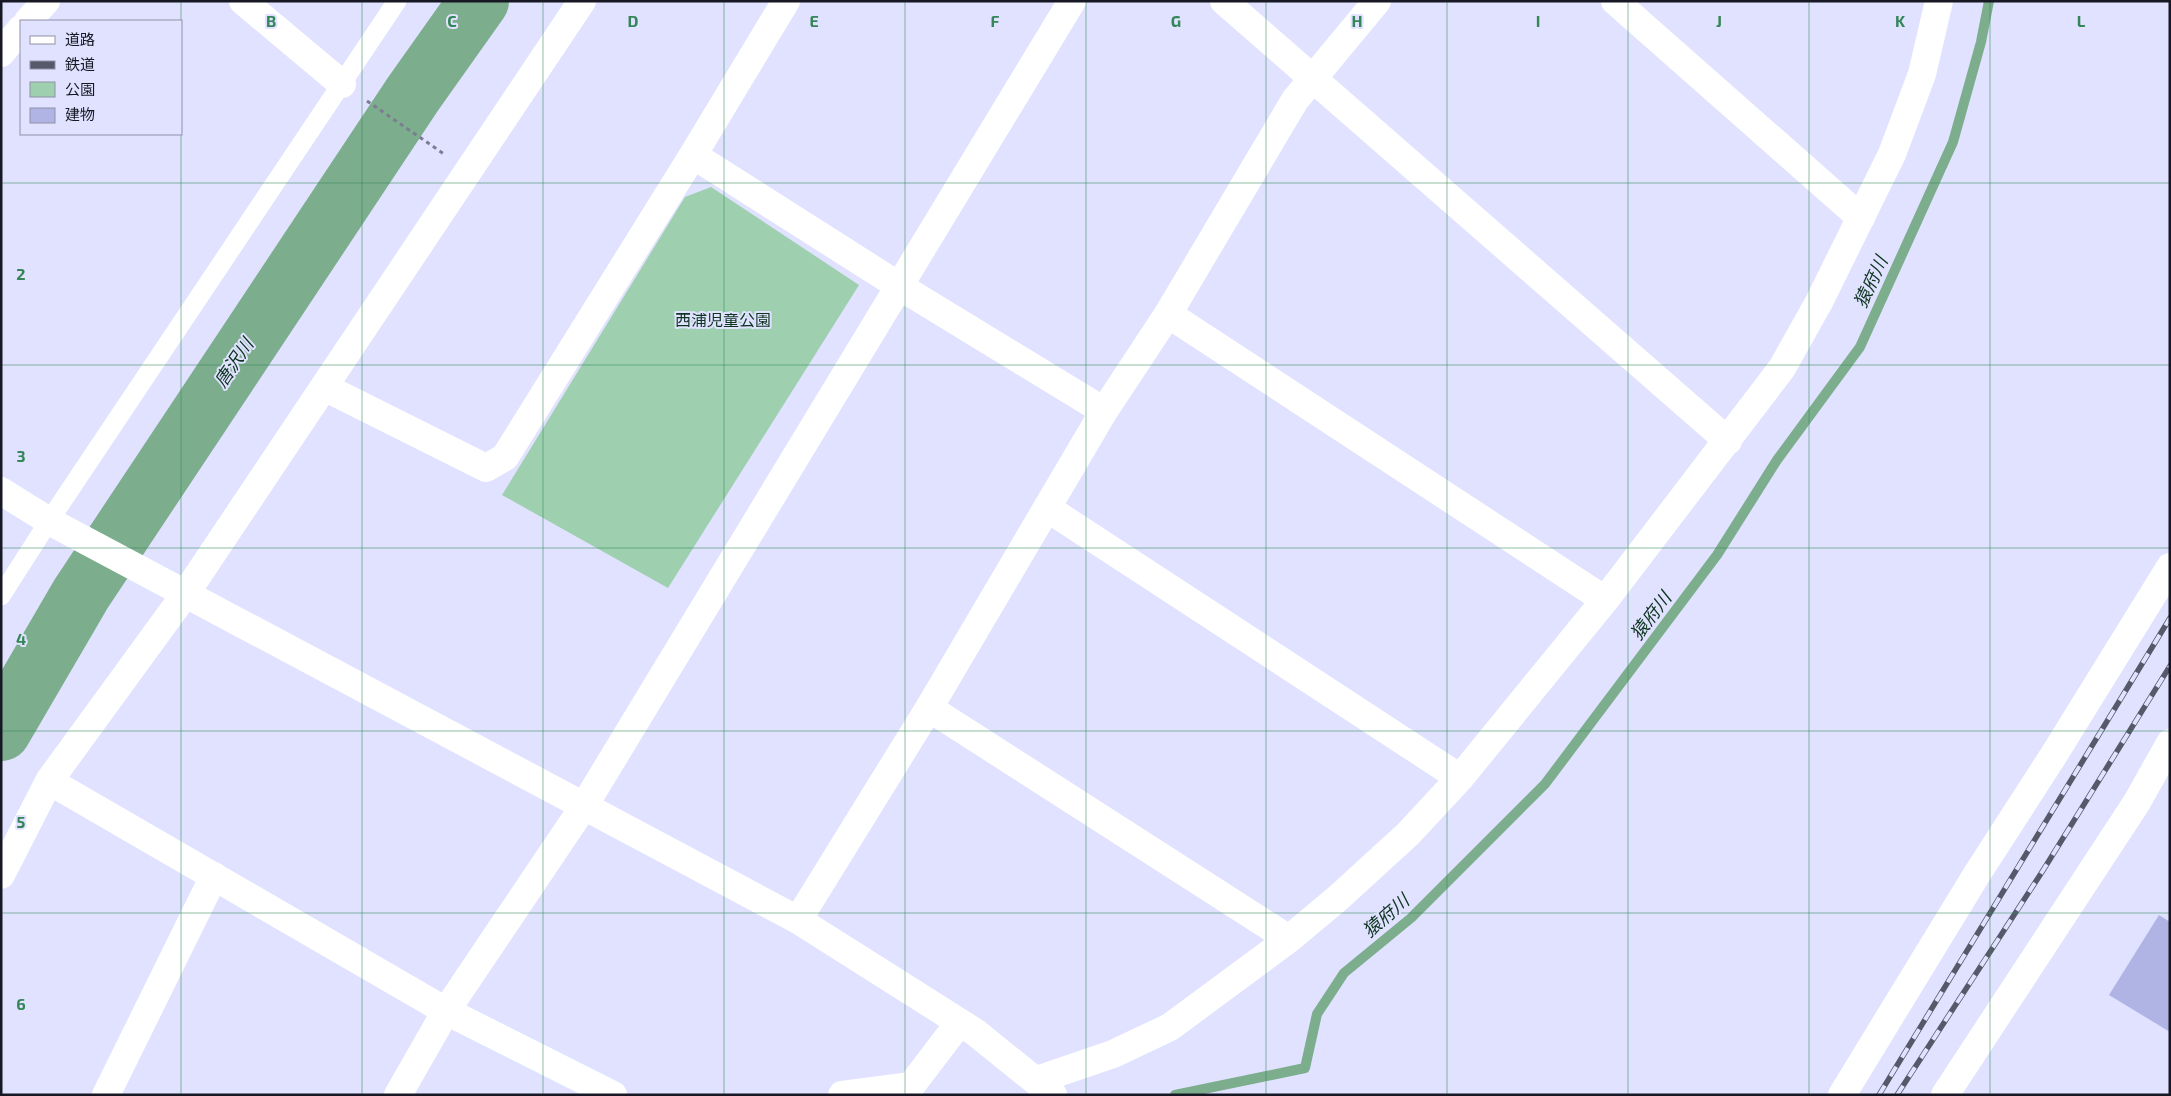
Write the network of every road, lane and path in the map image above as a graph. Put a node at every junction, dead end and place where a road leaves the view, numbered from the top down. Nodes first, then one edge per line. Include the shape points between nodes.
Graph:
1 (46, 1) edge
2 (243, 1) edge
3 (397, 1) edge
4 (582, 1) edge
5 (786, 1) edge
6 (1072, 1) edge
7 (1224, 1) edge
8 (1376, 1) edge
9 (1615, 1) edge
10 (1939, 1) edge
11 (29, 20) edge
12 (20, 31) edge
13 (1, 53) edge
14 (1313, 79) junction
15 (352, 91) junction
16 (446, 155) dead end
17 (693, 155) junction
18 (1861, 218) junction
19 (899, 286) junction
20 (1168, 314) junction
21 (324, 387) junction
22 (1104, 411) junction
23 (1728, 441) junction
24 (1, 491) edge
25 (1047, 508) junction
26 (54, 523) junction
27 (2170, 567) edge
28 (179, 589) junction
29 (1, 596) edge
30 (1605, 600) junction
31 (929, 708) junction
32 (2170, 743) edge
33 (1460, 778) junction
34 (49, 781) junction
35 (584, 806) junction
36 (1, 875) edge
37 (214, 876) junction
38 (798, 920) junction
39 (1289, 939) junction
40 (446, 1011) junction
41 (959, 1023) junction
42 (1045, 1088) edge
43 (106, 1095) edge
44 (398, 1095) edge
45 (613, 1095) edge
46 (842, 1095) edge
47 (1842, 1095) edge
48 (1945, 1095) edge

1 - 11 street
2 - 15 street
3 - 15 lane
4 - 21 street
5 - 17 street
6 - 19 street
7 - 14 street
8 - 14 street
9 - 18 street
10 - 18 street via 1922,74 1892,154
12 - 13 street
14 - 20 street via 1295,100
14 - 23 street
15 - 16 path
15 - 26 lane
17 - 19 street
17 - 21 street via 505,457 486,468
18 - 23 street via 1782,368
19 - 22 street
19 - 35 street
20 - 22 street
20 - 30 street
21 - 28 street
22 - 25 street
23 - 30 street
24 - 26 street
25 - 31 street
25 - 33 street
26 - 28 street
26 - 29 lane
27 - 47 street
28 - 34 street
28 - 35 street
30 - 33 street
31 - 38 street
31 - 39 street
32 - 48 street via 2137,802
33 - 39 street via 1408,834
34 - 36 street
34 - 37 street
35 - 38 street
35 - 40 street
37 - 40 street
37 - 43 street
38 - 41 street
39 - 42 street via 1170,1027
40 - 44 street
40 - 45 street
41 - 42 street
41 - 46 street via 911,1086

